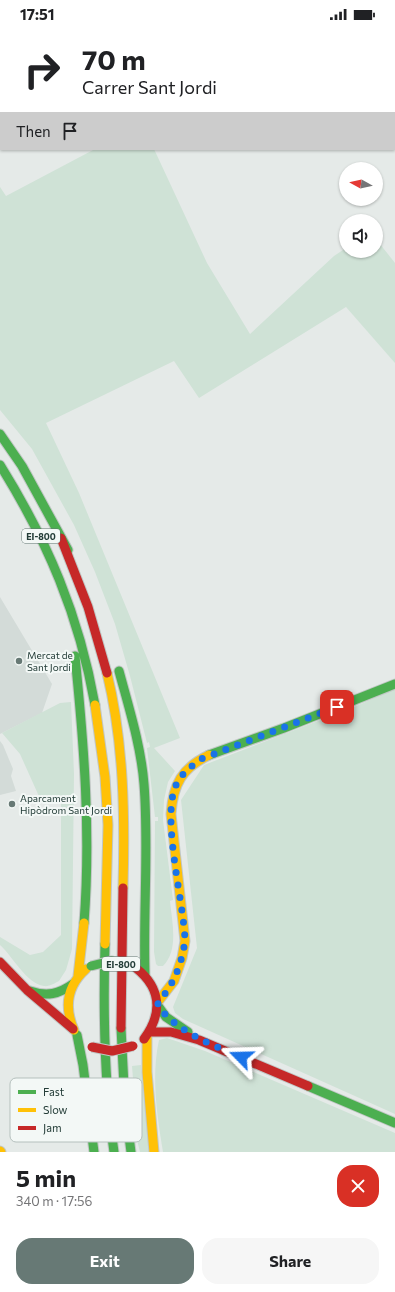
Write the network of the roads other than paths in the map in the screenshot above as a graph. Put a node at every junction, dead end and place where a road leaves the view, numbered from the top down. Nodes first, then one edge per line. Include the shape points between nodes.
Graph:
1 (0, 434) edge
2 (0, 465) edge
3 (61, 538) junction
4 (93, 593) dead end
5 (69, 600) junction
6 (118, 664) dead end
7 (395, 684) edge
8 (182, 958) junction
9 (0, 962) edge
10 (146, 976) junction
11 (75, 980) junction
12 (27, 990) junction
13 (158, 1005) junction
14 (75, 1032) junction
15 (148, 1034) junction
16 (199, 1040) junction
17 (82, 1078) edge
18 (106, 1078) edge
19 (124, 1078) edge
20 (395, 1123) edge
21 (92, 1142) edge
22 (113, 1142) edge
23 (130, 1142) edge
24 (94, 1152) edge
25 (114, 1152) edge
26 (131, 1152) edge
27 (154, 1152) edge

1 - 3 main road, EI-800 via 22,466
2 - 5 main road, EI-800 via 41,536
3 - 4 main road
3 - 19 main road, EI-800 via 91,616 103,657 119,741 124,825 121,1033
5 - 11 main road via 80,704 86,835 82,950
5 - 18 main road, EI-800 via 86,655 97,707 106,777 108,826 104,977
6 - 10 main road via 137,741 144,783
7 - 8 main road via 219,751 201,759 186,770 177,783 172,797 171,814 185,941
8 - 10 main road via 174,969 162,976
8 - 13 main road via 174,981
9 - 12 main road
10 - 11 main road, bridge via 131,965 107,961 91,966
10 - 13 main road via 154,989
11 - 12 main road via 65,990 53,995 37,994
11 - 14 main road via 67,1002 69,1020
12 - 14 main road
13 - 15 main road via 156,1017
13 - 16 main road via 174,1024
14 - 15 main road, bridge via 92,1047 116,1052 133,1046
14 - 17 main road
15 - 16 main road via 171,1032
15 - 27 main road via 147,1072
16 - 20 main road
21 - 24 main road
22 - 25 main road, EI-800
23 - 26 main road, EI-800

